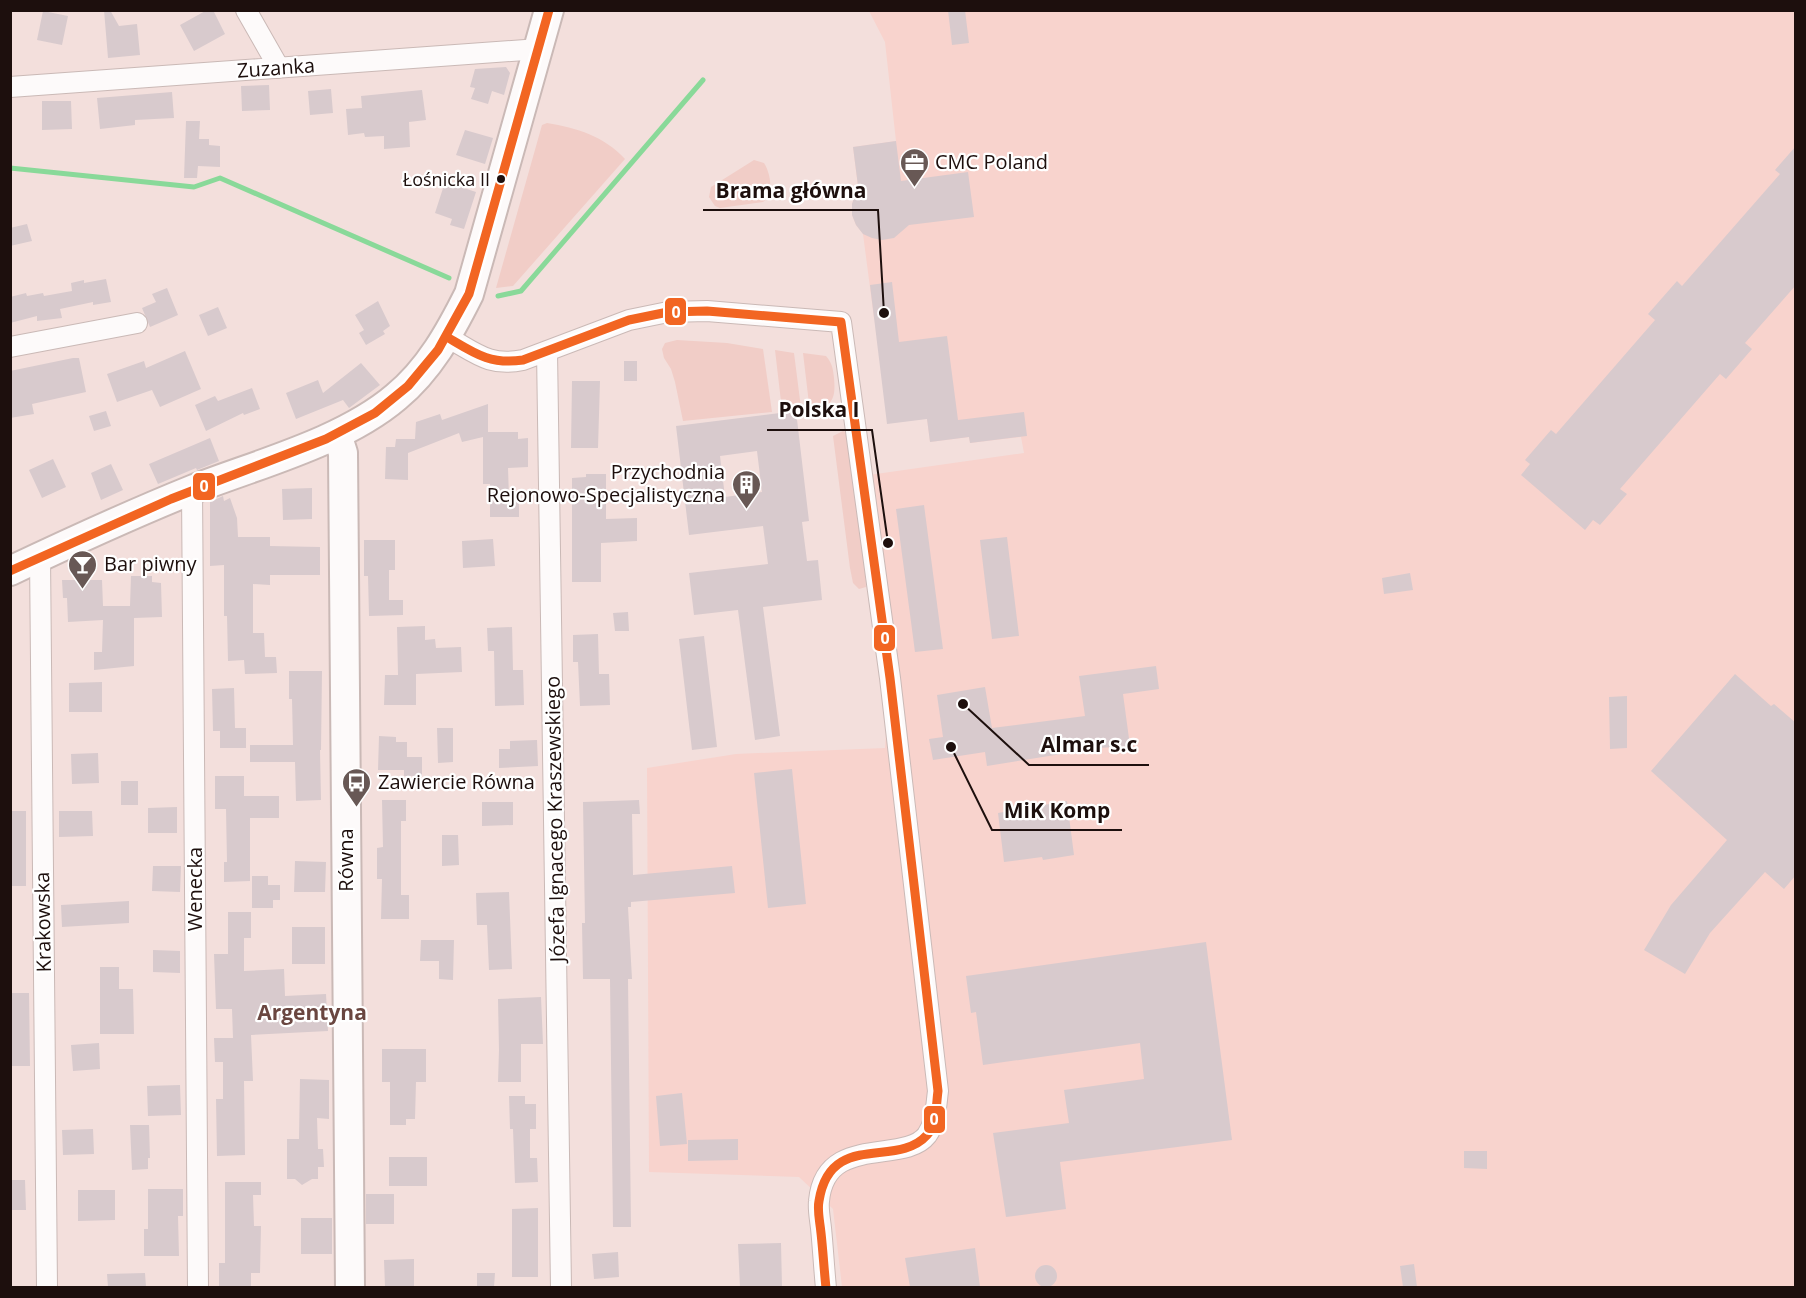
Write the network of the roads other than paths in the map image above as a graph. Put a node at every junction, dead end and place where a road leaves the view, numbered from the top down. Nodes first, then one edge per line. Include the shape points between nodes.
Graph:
1 (246, 10) edge
2 (549, 10) edge
3 (539, 49) junction
4 (279, 68) junction
5 (11, 86) edge
6 (137, 323) dead end
7 (447, 337) junction
8 (10, 347) edge
9 (547, 351) junction
10 (338, 434) junction
11 (192, 490) junction
12 (40, 557) junction
13 (10, 571) edge
14 (47, 1287) edge
15 (198, 1287) edge
16 (350, 1287) edge
17 (561, 1287) edge
18 (826, 1287) edge

1 - 4 street
2 - 3 street
3 - 4 street, Zuzanka
3 - 7 street via 469,294
4 - 5 street, Zuzanka
6 - 8 street
7 - 9 street via 489,361 506,363
7 - 10 street via 397,397
9 - 17 street, Józefa Ignacego Kraszewskiego
9 - 18 street via 629,320 668,312 707,311 841,322 890,678 938,1091 935,1118 926,1136 912,1145 852,1156 833,1168 824,1180 819,1201
10 - 11 street
10 - 16 street, Równa via 343,453
11 - 12 street
11 - 15 street, Wenecka
12 - 13 street
12 - 14 street, Krakowska

